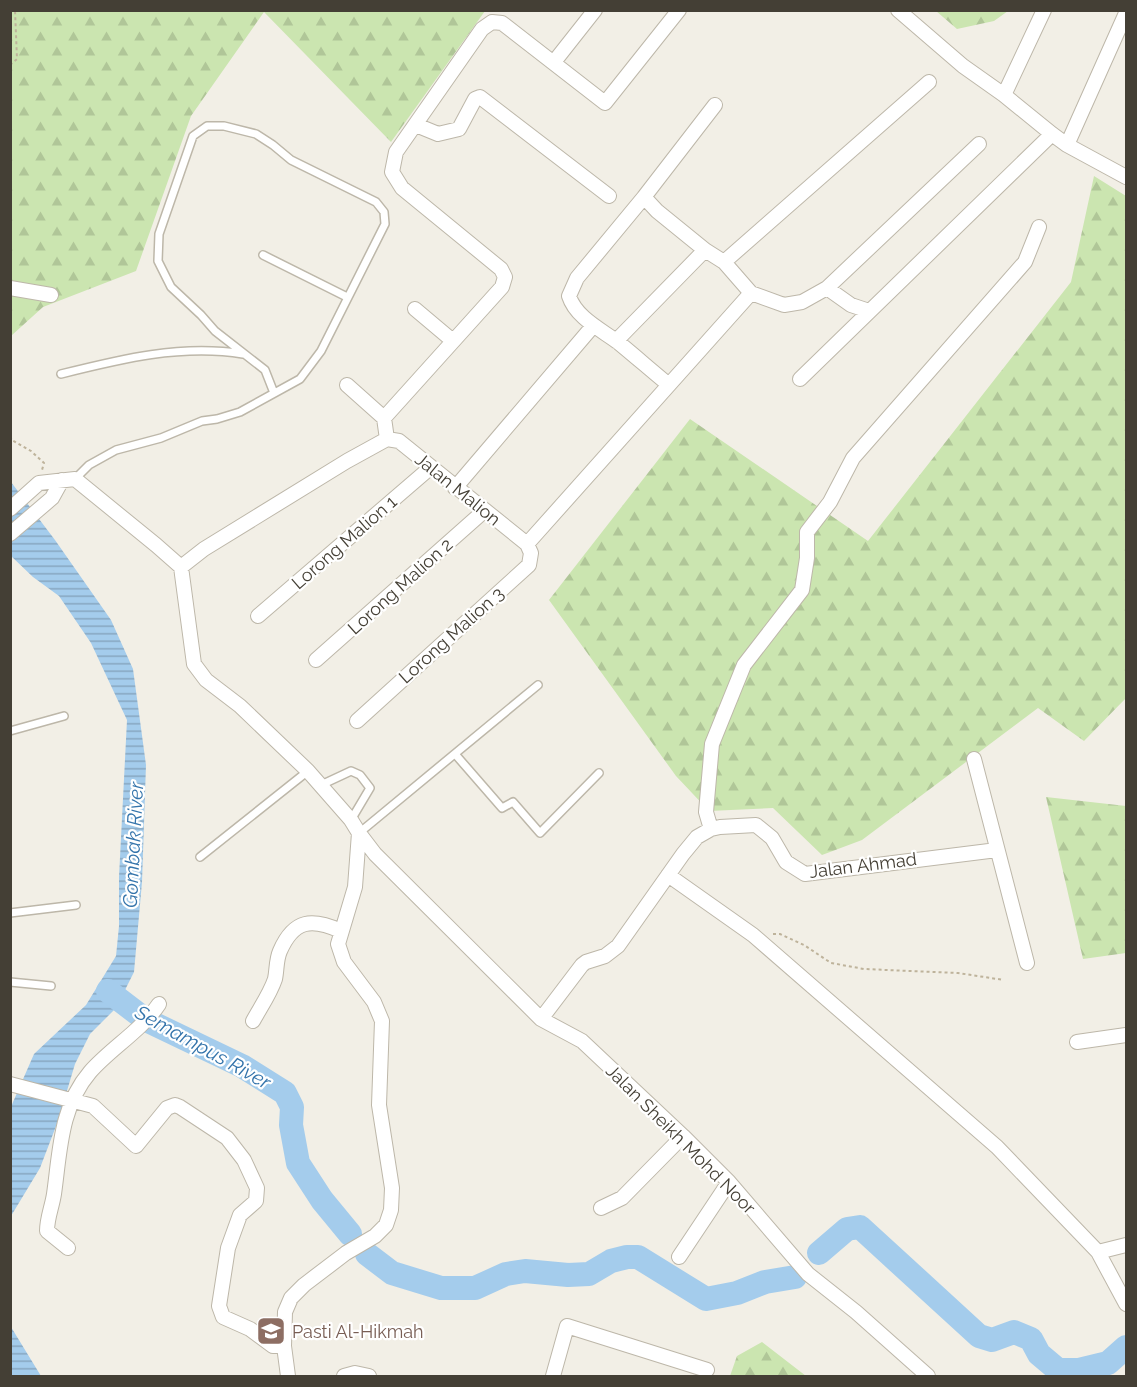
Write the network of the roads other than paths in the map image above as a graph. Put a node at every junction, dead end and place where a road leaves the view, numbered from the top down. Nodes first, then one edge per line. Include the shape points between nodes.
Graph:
1 (595, 10) edge
2 (679, 10) edge
3 (898, 10) edge
4 (1044, 10) edge
5 (1126, 13) edge
6 (554, 62) junction
7 (929, 82) dead end
8 (1004, 95) junction
9 (715, 105) dead end
10 (416, 125) junction
11 (1052, 134) junction
12 (979, 144) dead end
13 (1067, 145) junction
14 (1126, 177) edge
15 (609, 196) dead end
16 (644, 197) junction
17 (1039, 227) dead end
18 (705, 250) junction
19 (263, 255) dead end
20 (724, 262) junction
21 (10, 288) edge
22 (827, 288) junction
23 (751, 293) junction
24 (51, 295) dead end
25 (347, 297) junction
26 (415, 309) dead end
27 (869, 311) junction
28 (593, 326) junction
29 (453, 341) junction
30 (616, 341) junction
31 (245, 355) junction
32 (61, 374) dead end
33 (800, 379) dead end
34 (347, 385) dead end
35 (669, 386) junction
36 (274, 393) junction
37 (384, 418) junction
38 (387, 439) junction
39 (430, 468) junction
40 (68, 479) junction
41 (455, 488) junction
42 (10, 509) edge
43 (484, 511) junction
44 (10, 534) edge
45 (527, 544) junction
46 (181, 567) junction
47 (258, 616) dead end
48 (316, 660) dead end
49 (538, 686) dead end
50 (64, 716) dead end
51 (357, 721) dead end
52 (10, 731) edge
53 (455, 754) junction
54 (974, 759) dead end
55 (308, 771) junction
56 (599, 773) dead end
57 (321, 785) junction
58 (351, 820) junction
59 (711, 829) junction
60 (359, 833) junction
61 (998, 850) junction
62 (200, 856) dead end
63 (668, 875) junction
64 (76, 905) dead end
65 (10, 913) edge
66 (341, 931) junction
67 (1027, 963) dead end
68 (10, 982) edge
69 (51, 986) dead end
70 (156, 1008) dead end
71 (541, 1019) junction
72 (253, 1021) dead end
73 (1126, 1035) edge
74 (1077, 1042) dead end
75 (11, 1084) edge
76 (71, 1100) junction
77 (683, 1137) junction
78 (729, 1182) junction
79 (601, 1208) dead end
80 (1126, 1245) edge
81 (68, 1248) dead end
82 (1098, 1252) junction
83 (679, 1257) dead end
84 (1126, 1304) edge
85 (284, 1346) junction
86 (707, 1370) dead end
87 (352, 1376) edge
88 (288, 1377) edge
89 (369, 1377) edge
90 (553, 1377) edge
91 (928, 1377) edge

1 - 6 street
2 - 6 street via 605,103
3 - 8 street via 963,66
4 - 8 street
5 - 13 street
6 - 10 street via 502,23 492,22 482,29
7 - 20 street
8 - 11 street
9 - 16 street
10 - 15 street via 438,134 459,129 475,99 480,97
10 - 29 street via 396,152 392,172 402,188 501,269 505,277 502,287
11 - 13 street
11 - 27 street
12 - 22 street
13 - 14 street
16 - 18 street
16 - 28 street via 577,278 569,296
17 - 59 street via 1025,262 853,458 830,502 807,532 802,590 744,665 712,744 706,812
18 - 20 street
18 - 30 street
19 - 25 lane
20 - 23 street
21 - 24 street
22 - 23 street via 802,302 784,305
22 - 27 street via 851,305
23 - 35 street
25 - 31 lane via 385,224 384,212 376,202 291,160 256,134 207,126 193,136 159,234 158,261 171,287
25 - 36 lane via 311,365 300,379
26 - 29 street
27 - 33 street
28 - 30 street
28 - 41 street
29 - 37 street
30 - 35 street
31 - 32 lane via 216,350 171,352
31 - 36 lane via 265,370
34 - 37 street
35 - 45 street
36 - 40 lane via 240,412 116,450
37 - 38 street
38 - 39 street, Jalan Malion via 399,441
38 - 46 street via 204,549
39 - 41 street, Jalan Malion
39 - 47 street, Lorong Malion 1
40 - 42 street via 39,483
40 - 44 street
40 - 46 street
41 - 43 street, Jalan Malion
43 - 45 street, Jalan Malion
43 - 48 street, Lorong Malion 2
45 - 51 street, Lorong Malion 3 via 531,553 529,565
46 - 55 street, Jalan Sheikh Mohd Noor via 194,664
49 - 53 lane
50 - 52 lane
53 - 56 lane via 502,808 513,802 540,833
53 - 60 lane
54 - 61 street
55 - 57 street, Jalan Sheikh Mohd Noor
55 - 62 lane
57 - 58 street, Jalan Sheikh Mohd Noor
57 - 58 lane via 351,771 360,774 370,788
58 - 60 street, Jalan Sheikh Mohd Noor
59 - 61 street, Jalan Ahmad via 750,825 762,828 786,862 805,874
59 - 63 street via 698,837
60 - 66 street via 355,887
60 - 71 street, Jalan Sheikh Mohd Noor via 375,854
61 - 67 street
63 - 71 street via 618,946 605,956 586,962
63 - 82 street via 753,935 997,1147
64 - 65 lane
66 - 72 street via 323,923 305,923 292,932 279,952 275,979
66 - 85 street via 338,944 344,962 374,1002 382,1021 379,1105 392,1188 391,1210 386,1226 375,1236 346,1253 291,1298 285,1312
68 - 69 lane
70 - 76 street via 91,1071
71 - 77 street, Jalan Sheikh Mohd Noor via 582,1041
73 - 74 street
75 - 76 street
76 - 81 street via 46,1231
76 - 85 street via 93,1106 136,1146 167,1108 175,1106 227,1138 244,1160 258,1195 240,1215 228,1248 219,1306 223,1317 250,1329 273,1346
77 - 78 street, Jalan Sheikh Mohd Noor
77 - 79 street via 622,1198
78 - 83 street
78 - 91 street, Jalan Sheikh Mohd Noor via 808,1274
80 - 82 street
82 - 84 street
85 - 88 street
86 - 90 street via 567,1326
87 - 89 street

